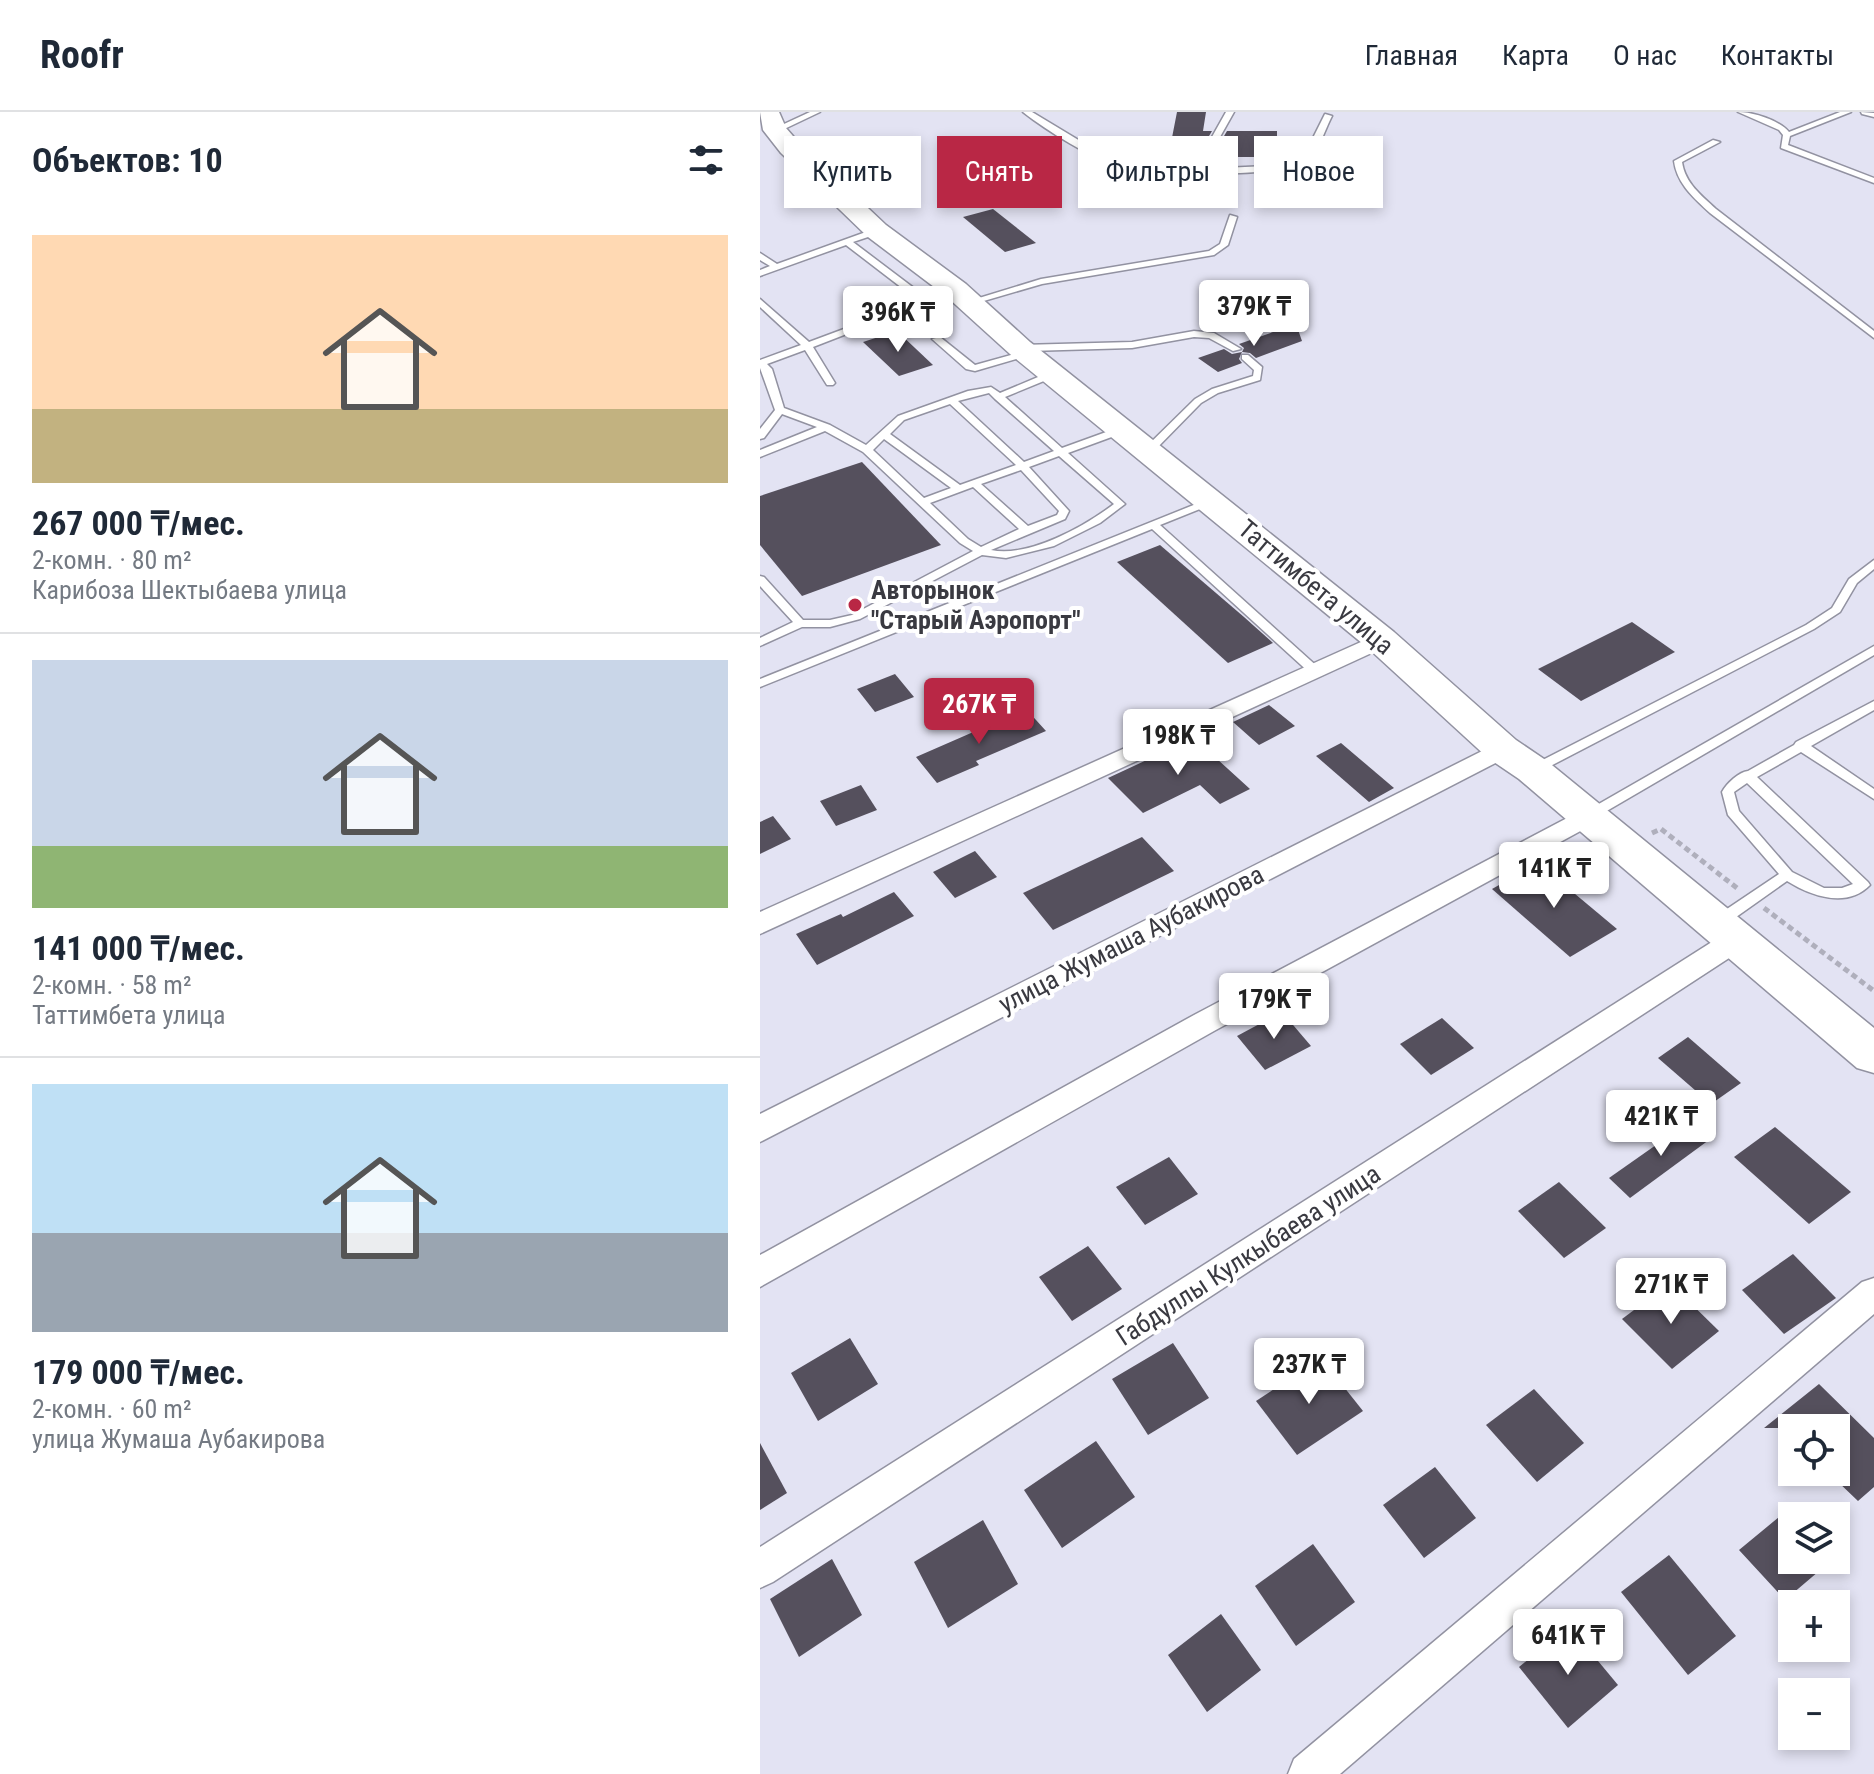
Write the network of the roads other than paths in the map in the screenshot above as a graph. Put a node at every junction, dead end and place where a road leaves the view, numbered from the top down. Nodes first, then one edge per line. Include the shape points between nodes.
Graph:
1 (816, 112) edge
2 (1027, 112) edge
3 (1230, 112) edge
4 (1742, 112) edge
5 (1847, 112) edge
6 (1865, 112) edge
7 (1874, 115) edge
8 (1328, 116) dead end
9 (771, 121) edge
10 (1787, 135) junction
11 (1217, 136) edge
12 (1716, 142) dead end
13 (1078, 143) edge
14 (1238, 170) edge
15 (1874, 181) edge
16 (1233, 217) dead end
17 (862, 236) junction
18 (760, 256) edge
19 (775, 266) junction
20 (760, 273) edge
21 (950, 298) junction
22 (760, 302) edge
23 (1874, 335) edge
24 (937, 339) dead end
25 (807, 346) junction
26 (1236, 349) dead end
27 (1245, 357) dead end
28 (1033, 358) junction
29 (760, 364) edge
30 (830, 383) dead end
31 (998, 397) junction
32 (951, 400) junction
33 (780, 410) junction
34 (826, 427) junction
35 (762, 432) edge
36 (885, 435) junction
37 (1136, 440) junction
38 (867, 450) junction
39 (1063, 451) junction
40 (760, 454) edge
41 (1023, 466) junction
42 (974, 483) junction
43 (959, 489) junction
44 (925, 501) junction
45 (1211, 501) junction
46 (1155, 526) junction
47 (1026, 530) junction
48 (981, 551) junction
49 (1874, 563) edge
50 (760, 579) edge
51 (856, 617) junction
52 (800, 623) junction
53 (870, 639) junction
54 (1381, 640) junction
55 (760, 642) edge
56 (1874, 650) edge
57 (1316, 672) junction
58 (760, 683) edge
59 (1874, 705) edge
60 (1800, 745) junction
61 (1502, 749) junction
62 (1533, 770) junction
63 (1747, 775) junction
64 (1874, 795) edge
65 (1588, 816) junction
66 (1787, 875) junction
67 (760, 924) edge
68 (1726, 932) junction
69 (1874, 1055) edge
70 (760, 1129) edge
71 (760, 1272) edge
72 (1874, 1293) edge
73 (760, 1569) edge
74 (1309, 1774) edge

1 - 9 lane
2 - 13 lane
3 - 11 lane
4 - 10 lane
5 - 10 lane
6 - 7 lane
8 - 14 lane via 1306,159 1290,167
9 - 17 main road, Таттимбета улица
10 - 15 lane via 1784,146
12 - 23 lane via 1678,161 1690,189
16 - 21 lane via 1224,245 1211,253
17 - 19 lane
17 - 21 main road, Таттимбета улица
18 - 19 lane
19 - 20 lane
21 - 25 lane
21 - 28 main road, Таттимбета улица
22 - 25 lane
24 - 28 lane via 969,367
25 - 29 lane
25 - 30 lane
26 - 28 lane via 1211,335 1194,334
27 - 37 lane via 1259,369 1257,378 1215,391
28 - 31 lane
28 - 37 main road, Таттимбета улица
29 - 33 lane via 767,369
31 - 32 lane via 985,390
31 - 39 lane
32 - 36 lane via 901,418
32 - 41 lane
33 - 34 lane
33 - 35 lane
34 - 38 lane
34 - 40 lane
36 - 38 lane
36 - 43 lane
37 - 39 lane
37 - 45 main road, Таттимбета улица
38 - 44 lane
39 - 41 lane
39 - 48 lane via 1120,504 1108,515 1023,553 1001,556
41 - 42 lane
41 - 47 lane via 1065,514
42 - 43 lane
42 - 47 lane
43 - 44 lane
44 - 48 lane
45 - 46 lane
45 - 54 main road, Таттимбета улица
46 - 53 lane
46 - 57 lane
47 - 48 lane
48 - 51 lane
49 - 62 lane via 1853,581 1836,610 1810,627
50 - 52 lane
51 - 52 lane via 830,624
51 - 53 lane
52 - 55 lane
53 - 58 lane
54 - 57 street
54 - 61 main road, Таттимбета улица
56 - 65 lane
57 - 67 street
59 - 60 lane
60 - 63 lane
60 - 64 lane
61 - 62 main road, Таттимбета улица
61 - 70 street, улица Жумаша Аубакирова
62 - 65 main road, Таттимбета улица
63 - 66 lane via 1728,792 1733,812
63 - 66 lane via 1863,885 1844,895 1815,892
65 - 68 main road, Таттимбета улица
65 - 71 street
66 - 68 lane
68 - 69 main road, Таттимбета улица
68 - 73 street, Габдуллы Кулкыбаева улица
72 - 74 street

